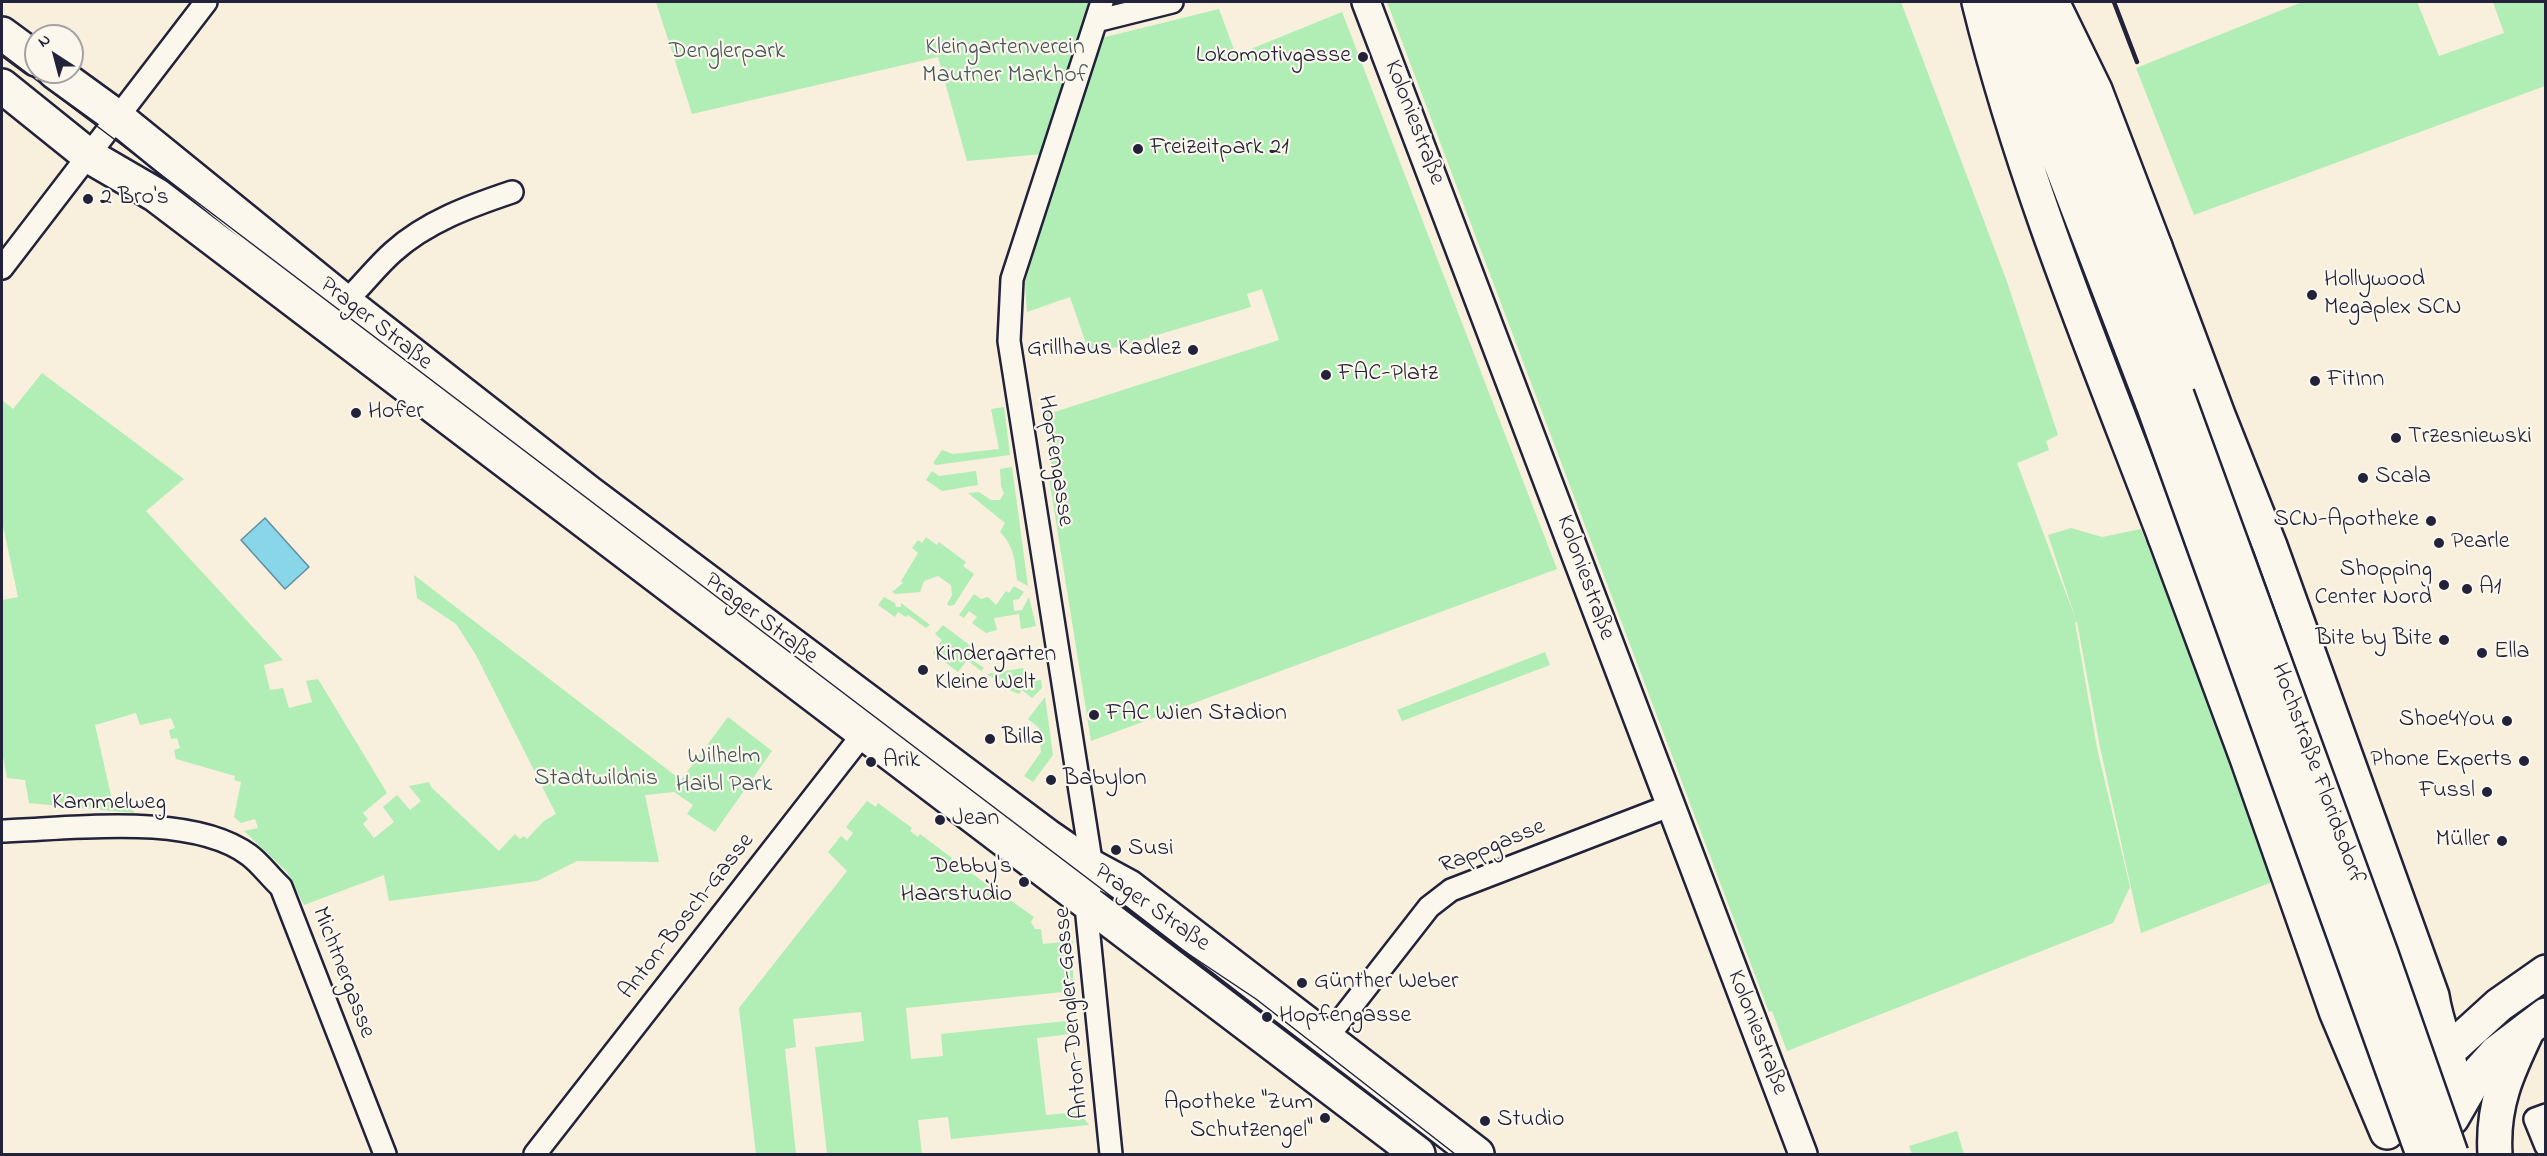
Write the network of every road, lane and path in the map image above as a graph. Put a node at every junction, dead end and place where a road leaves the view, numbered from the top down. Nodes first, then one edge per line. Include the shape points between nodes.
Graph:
1 (206, 2) edge
2 (1172, 2) edge
3 (1366, 2) edge
4 (1978, 2) edge
5 (1999, 2) edge
6 (2027, 2) edge
7 (2052, 2) edge
8 (1099, 11) edge
9 (2, 34) edge
10 (24, 50) edge
11 (72, 84) edge
12 (2, 86) edge
13 (117, 117) junction
14 (89, 156) junction
15 (512, 192) dead end
16 (2, 268) edge
17 (345, 302) junction
18 (2165, 400) junction
19 (2253, 498) junction
20 (2165, 537) junction
21 (872, 722) junction
22 (1669, 807) junction
23 (2, 831) edge
24 (215, 837) joint
25 (1092, 867) junction
26 (1087, 904) junction
27 (2546, 972) edge
28 (2432, 996) junction
29 (2499, 1005) junction
30 (2537, 1022) edge
31 (1326, 1040) junction
32 (2353, 1049) junction
33 (2447, 1052) junction
34 (1299, 1062) junction
35 (2444, 1092) junction
36 (2540, 1117) edge
37 (2385, 1143) edge
38 (2546, 1146) edge
39 (385, 1155) edge
40 (535, 1155) edge
41 (1111, 1155) edge
42 (1418, 1155) edge
43 (1477, 1155) edge
44 (1803, 1155) edge
45 (2415, 1155) edge
46 (2423, 1155) edge
47 (2449, 1155) edge
48 (2495, 1155) edge

1 - 13 street
2 - 8 street
3 - 22 street, Koloniestraße
4 - 20 main road via 2032,182
5 - 18 main road
6 - 18 main road
7 - 19 main road via 2095,90
8 - 25 street, Hopfengasse via 1012,279 1009,341
9 - 10 main road
11 - 13 main road, Prager Straße
12 - 14 main road, Prager Straße
13 - 14 street
13 - 17 main road, Prager Straße
14 - 16 street
14 - 21 main road, Prager Straße via 156,195
15 - 17 street via 429,226 393,252
17 - 21 main road, Prager Straße
18 - 46 main road, Hochstraße Floridsdorf, bridge
18 - 47 main road, Hochstraße Floridsdorf, bridge via 2381,954
19 - 20 street via 2238,498 2177,524
19 - 28 main road
20 - 32 main road
21 - 25 main road, Prager Straße
21 - 26 main road, Prager Straße
21 - 40 street, Anton-Bosch-Gasse
22 - 31 street, Rappgasse via 1451,890 1429,906
22 - 44 street, Koloniestraße
23 - 24 street, Kammelweg via 156,826
24 - 39 street, Michtnergasse via 248,854 281,888
25 - 26 street, Anton-Dengler-Gasse
25 - 31 main road, Prager Straße via 1123,883
26 - 34 main road, Prager Straße
26 - 41 street, Anton-Dengler-Gasse
27 - 29 main road
28 - 29 main road via 2467,1011
28 - 33 main road via 2436,1023
29 - 33 main road
30 - 35 main road
30 - 48 main road via 2499,1094
31 - 34 main road
31 - 43 main road, Prager Straße
32 - 35 main road via 2382,1075
32 - 37 main road
33 - 35 main road
34 - 42 main road, Prager Straße
35 - 37 main road via 2396,1108
35 - 45 main road
35 - 47 main road
36 - 38 street

